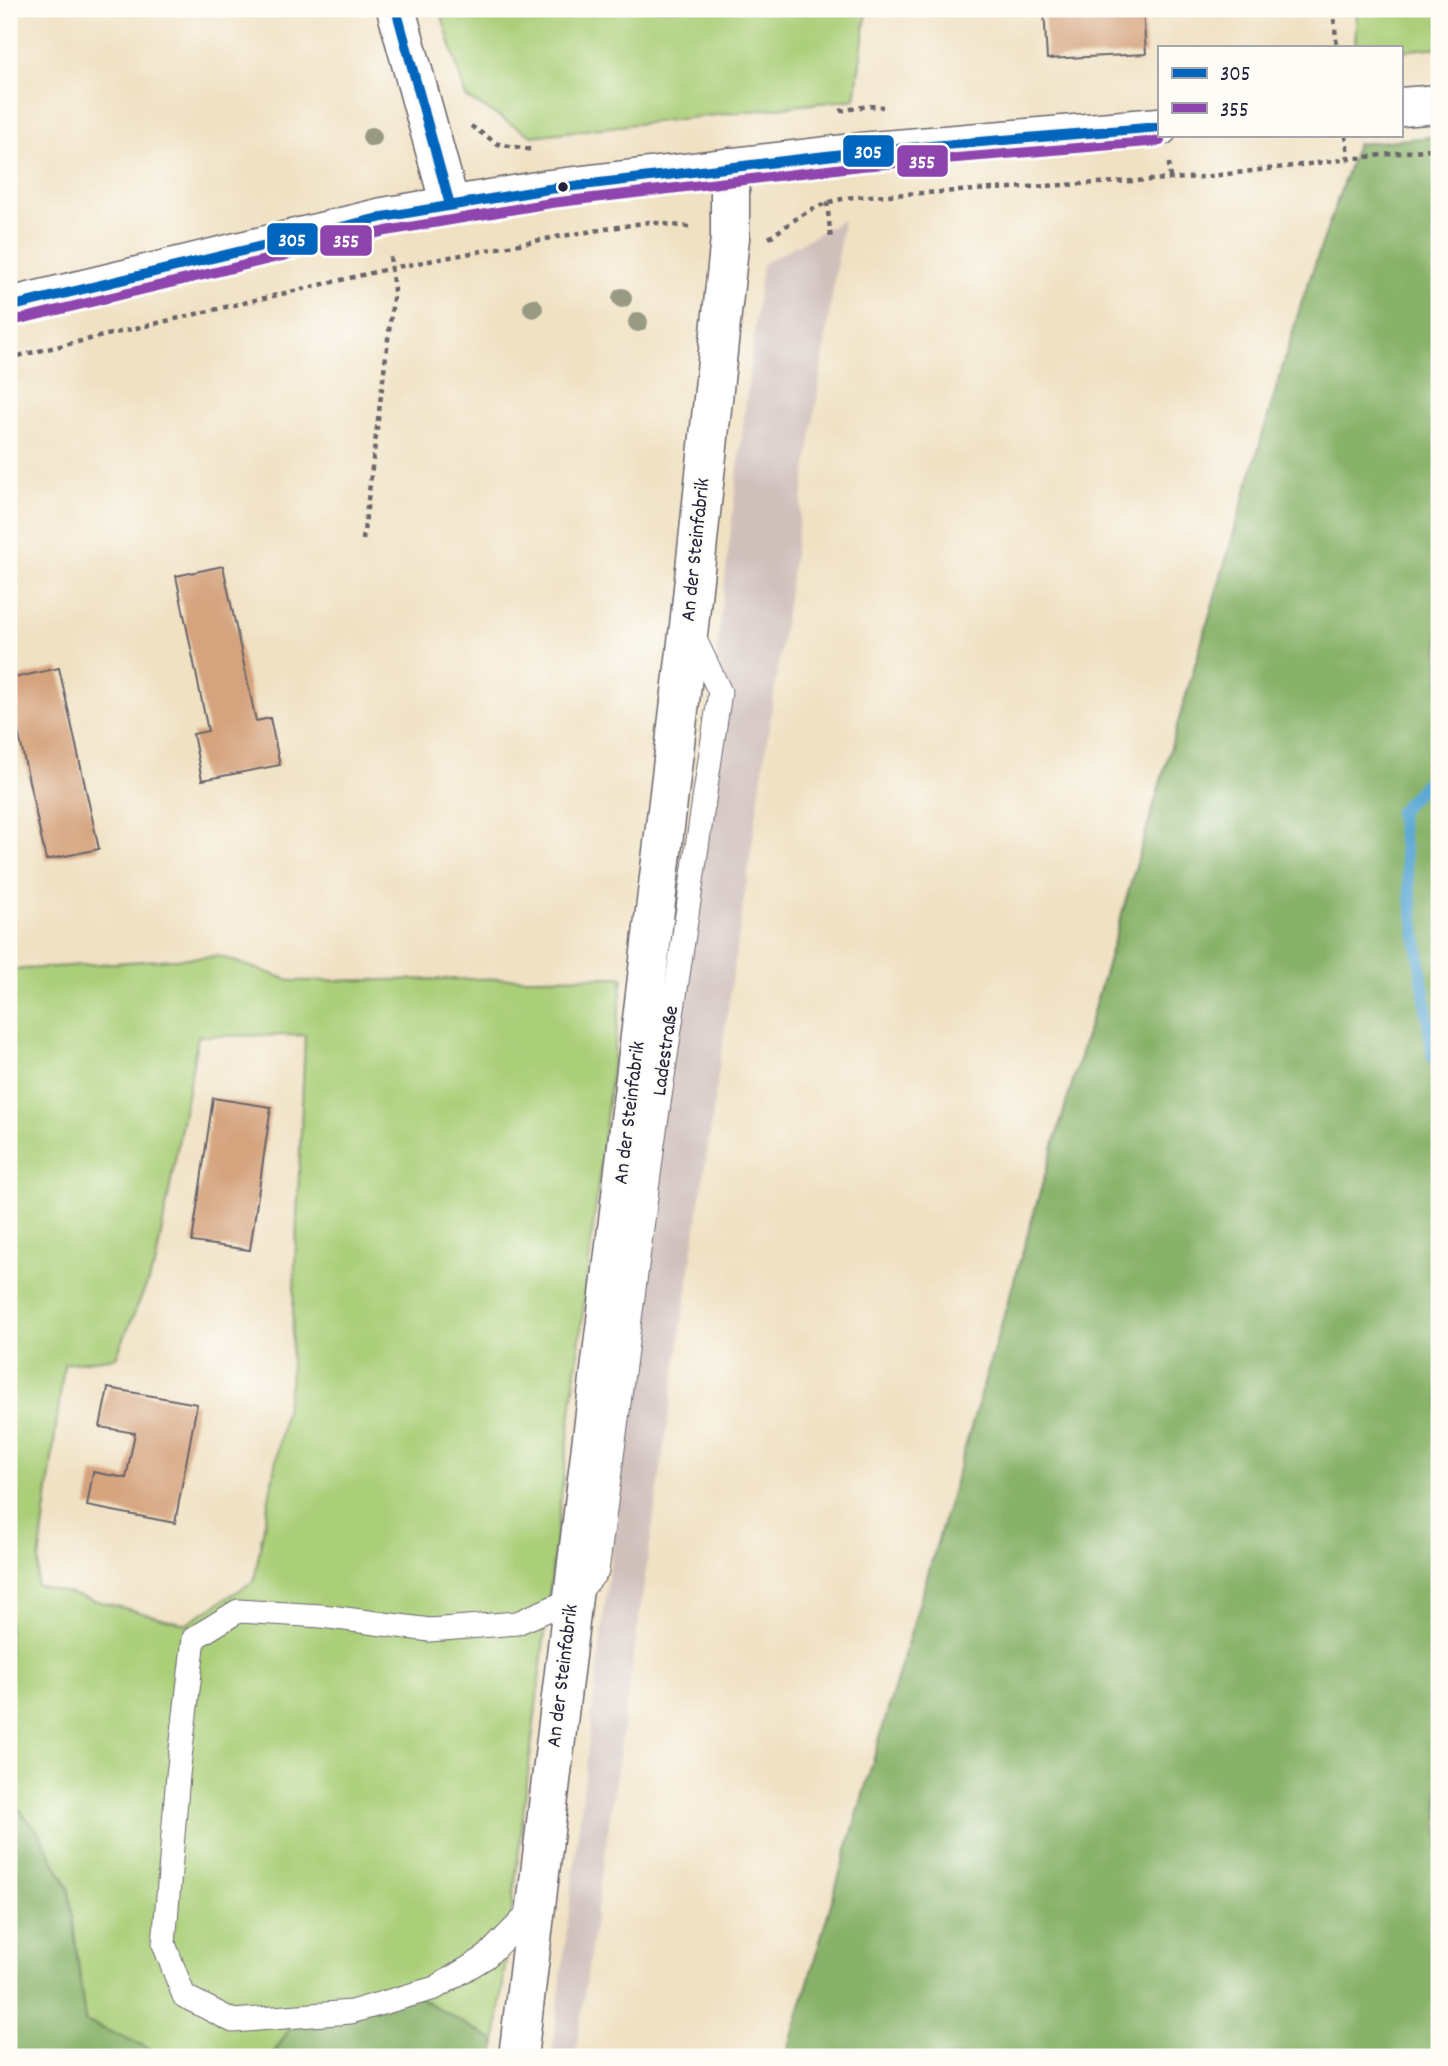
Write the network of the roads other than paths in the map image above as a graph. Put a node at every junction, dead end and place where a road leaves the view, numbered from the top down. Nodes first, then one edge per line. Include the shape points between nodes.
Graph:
1 (396, 9) edge
2 (1439, 104) edge
3 (1402, 107) edge
4 (1158, 127) edge
5 (730, 167) junction
6 (450, 205) junction
7 (9, 307) edge
8 (573, 1599) junction
9 (537, 1904) junction
10 (519, 2057) edge

1 - 6 street
2 - 3 street
4 - 5 street
5 - 6 street
5 - 8 street, An der Steinfabrik via 730,238 690,626
6 - 7 street
8 - 9 street, An der Steinfabrik
8 - 9 lane via 517,1623 430,1630 322,1616 238,1612 194,1638 177,1775 164,1944 184,1996 233,2021 351,2012 435,1988 486,1957
9 - 10 street, An der Steinfabrik

